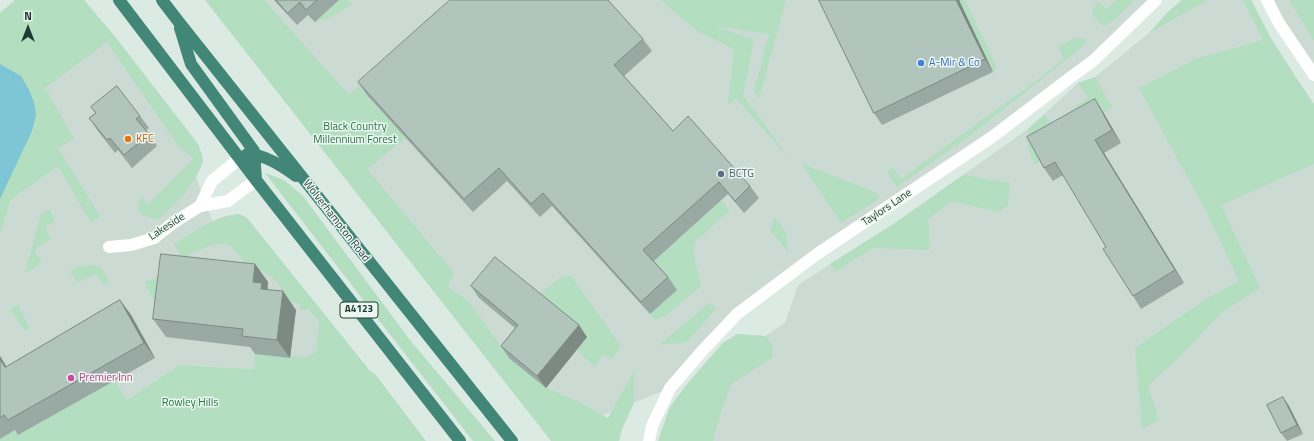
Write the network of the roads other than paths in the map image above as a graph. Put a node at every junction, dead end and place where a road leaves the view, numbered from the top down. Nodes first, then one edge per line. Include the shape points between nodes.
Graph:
1 (119, 0) edge
2 (162, 0) edge
3 (1156, 0) edge
4 (1267, 0) edge
5 (178, 21) junction
6 (1314, 75) edge
7 (254, 155) junction
8 (240, 158) junction
9 (256, 180) junction
10 (306, 183) junction
11 (200, 206) junction
12 (109, 247) dead end
13 (460, 441) edge
14 (512, 441) edge
15 (649, 441) edge

1 - 8 highway, A4123
2 - 5 highway, Wolverhampton Road
3 - 15 street, Taylors Lane via 1072,78 992,137 817,254 737,314 670,388 652,426
4 - 6 street
5 - 7 highway via 191,64 254,151
5 - 10 highway, Wolverhampton Road
7 - 8 highway via 248,154
7 - 9 highway
7 - 10 highway via 283,167
8 - 9 highway, A4123
8 - 11 street via 212,181
9 - 11 street, Lakeside via 228,201
9 - 13 highway, A4123
10 - 14 highway, Wolverhampton Road
11 - 12 street, Lakeside via 154,238 131,245

